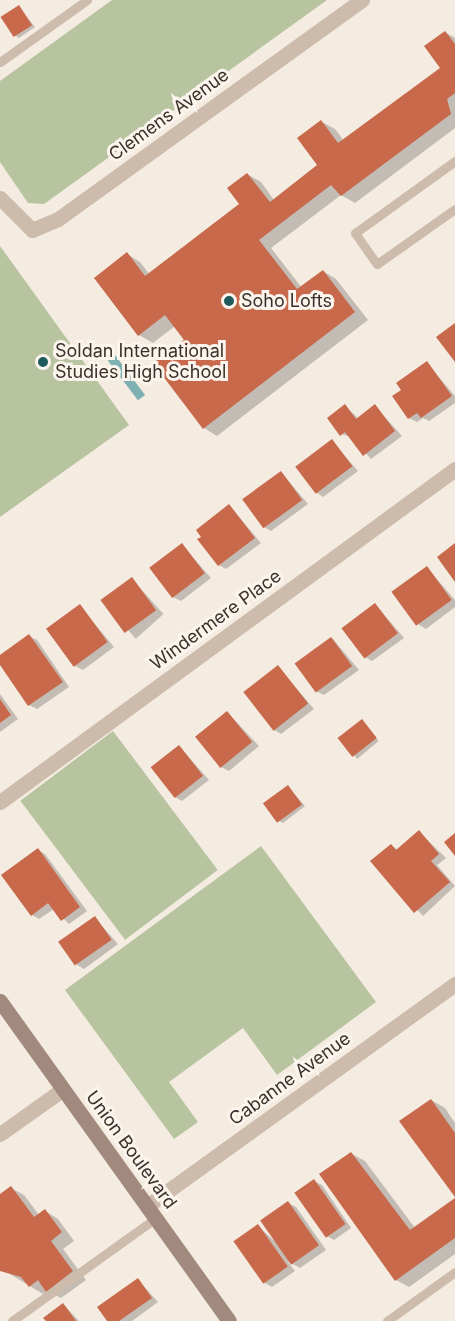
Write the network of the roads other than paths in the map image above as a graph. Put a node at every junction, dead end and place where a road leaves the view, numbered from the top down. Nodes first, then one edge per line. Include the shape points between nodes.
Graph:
1 (87, 0) edge
2 (362, 0) edge
3 (0, 62) edge
4 (455, 161) edge
5 (0, 198) edge
6 (455, 209) edge
7 (455, 469) edge
8 (0, 802) edge
9 (455, 984) edge
10 (0, 1001) edge
11 (63, 1089) junction
12 (0, 1134) edge
13 (151, 1212) junction
14 (455, 1272) edge
15 (12, 1321) edge
16 (230, 1321) edge
17 (387, 1321) edge

1 - 3 lane
2 - 5 street, Clemens Avenue via 58,219 32,230
4 - 6 lane via 355,233 377,264
7 - 8 street, Windermere Place
9 - 13 street, Cabanne Avenue
10 - 11 main road, Union Boulevard
11 - 12 street
11 - 13 main road, Union Boulevard
13 - 15 lane
13 - 16 main road, Union Boulevard
14 - 17 lane

